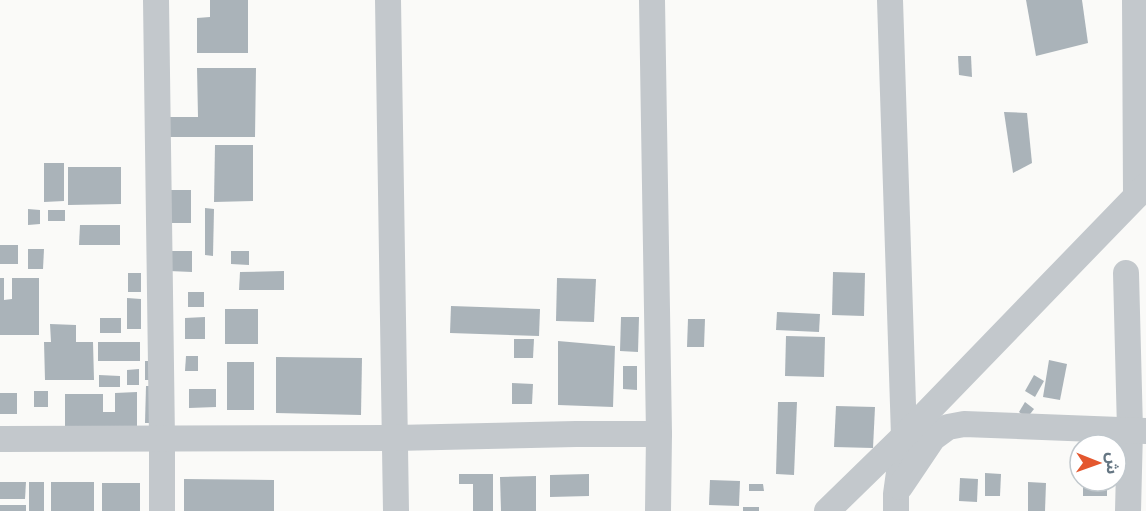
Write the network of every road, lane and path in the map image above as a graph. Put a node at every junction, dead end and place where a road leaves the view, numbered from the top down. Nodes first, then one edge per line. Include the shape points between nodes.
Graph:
1 (156, 0) edge
2 (388, 0) edge
3 (652, 0) edge
4 (890, 0) edge
5 (1135, 0) edge
6 (1141, 191) edge
7 (1126, 273) dead end
8 (1138, 430) edge
9 (659, 434) junction
10 (904, 436) junction
11 (395, 438) junction
12 (0, 439) edge
13 (162, 439) junction
14 (896, 502) edge
15 (162, 511) edge
16 (396, 511) edge
17 (658, 511) edge
18 (827, 511) edge
19 (1128, 511) edge

1 - 13 street
2 - 11 street
3 - 9 street
4 - 10 street
5 - 6 street
6 - 10 street
7 - 8 street
8 - 14 street via 964,424 948,427 933,438
8 - 19 street
9 - 11 street
9 - 17 street
10 - 14 street
10 - 18 street
11 - 13 street
11 - 16 street
12 - 13 street
13 - 15 street

